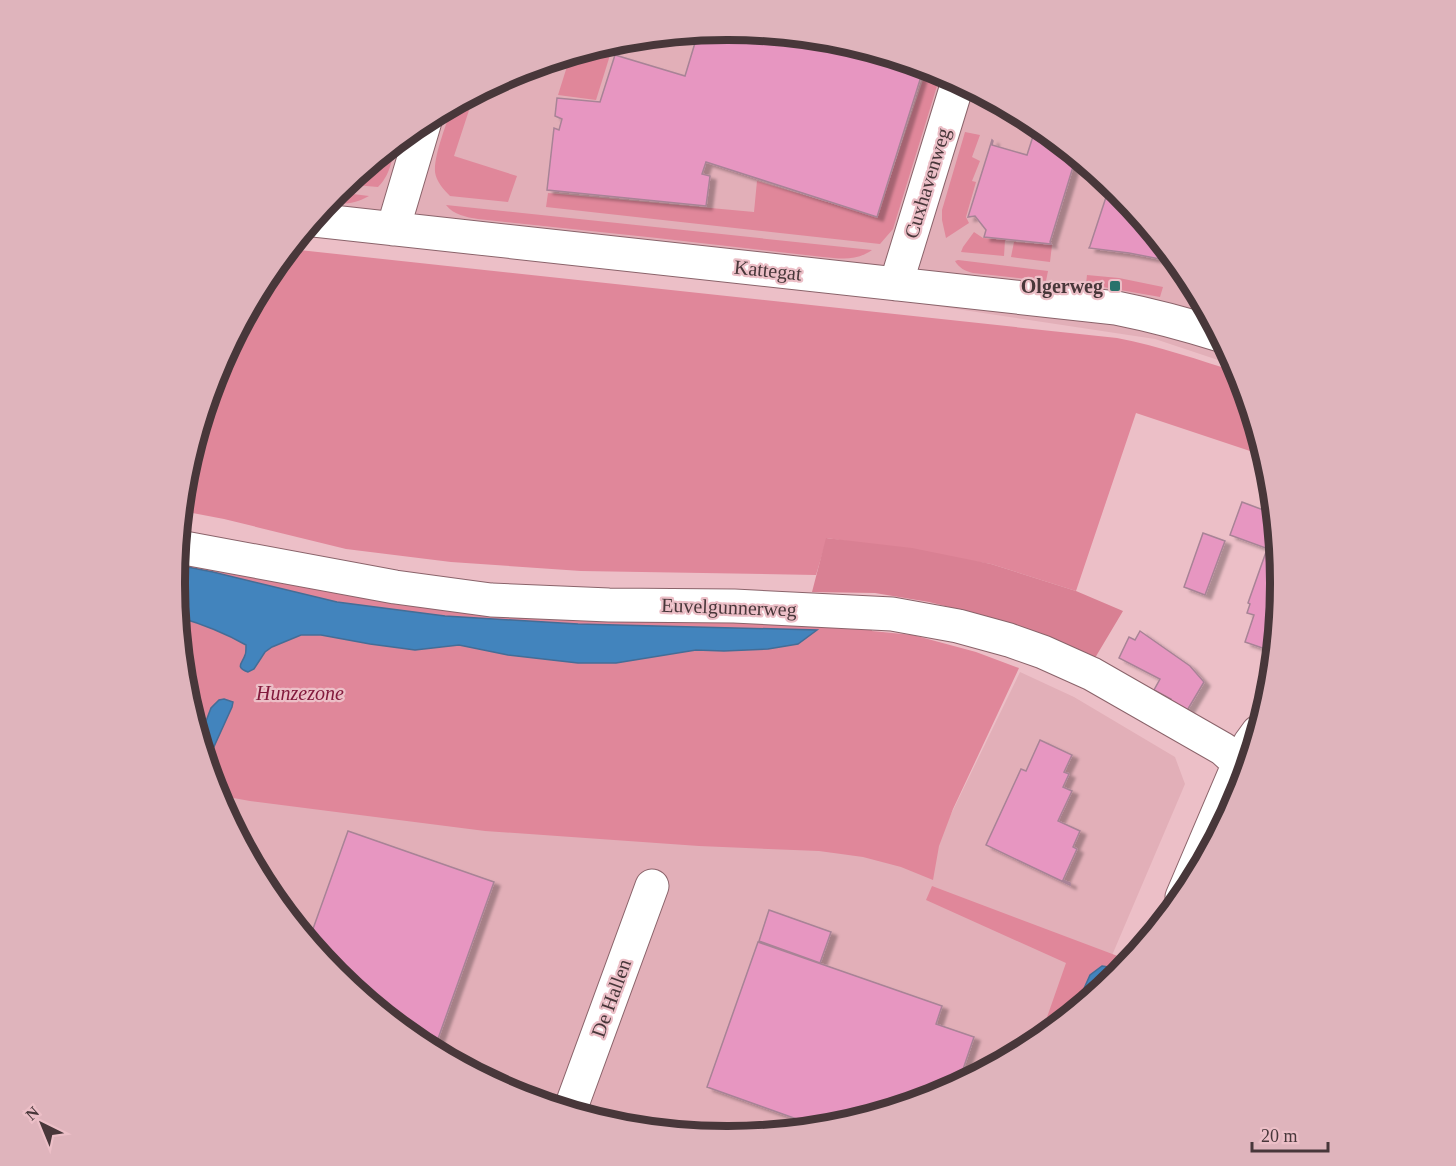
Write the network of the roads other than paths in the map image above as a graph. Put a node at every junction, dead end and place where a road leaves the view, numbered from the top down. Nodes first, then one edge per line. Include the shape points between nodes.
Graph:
1 (955, 90) edge
2 (420, 137) edge
3 (324, 221) edge
4 (393, 228) junction
5 (896, 284) junction
6 (1208, 331) edge
7 (187, 549) edge
8 (1240, 763) edge
9 (652, 886) dead end
10 (573, 1103) edge

1 - 5 street, Cuxhavenweg
2 - 4 street
3 - 4 street, Kattegat
4 - 5 street, Kattegat
5 - 6 street, Kattegat via 1116,308
7 - 8 street, Euvelgunnerweg via 395,587 491,600 892,614 958,626 1035,649 1092,674 1223,749
9 - 10 street, De Hallen

